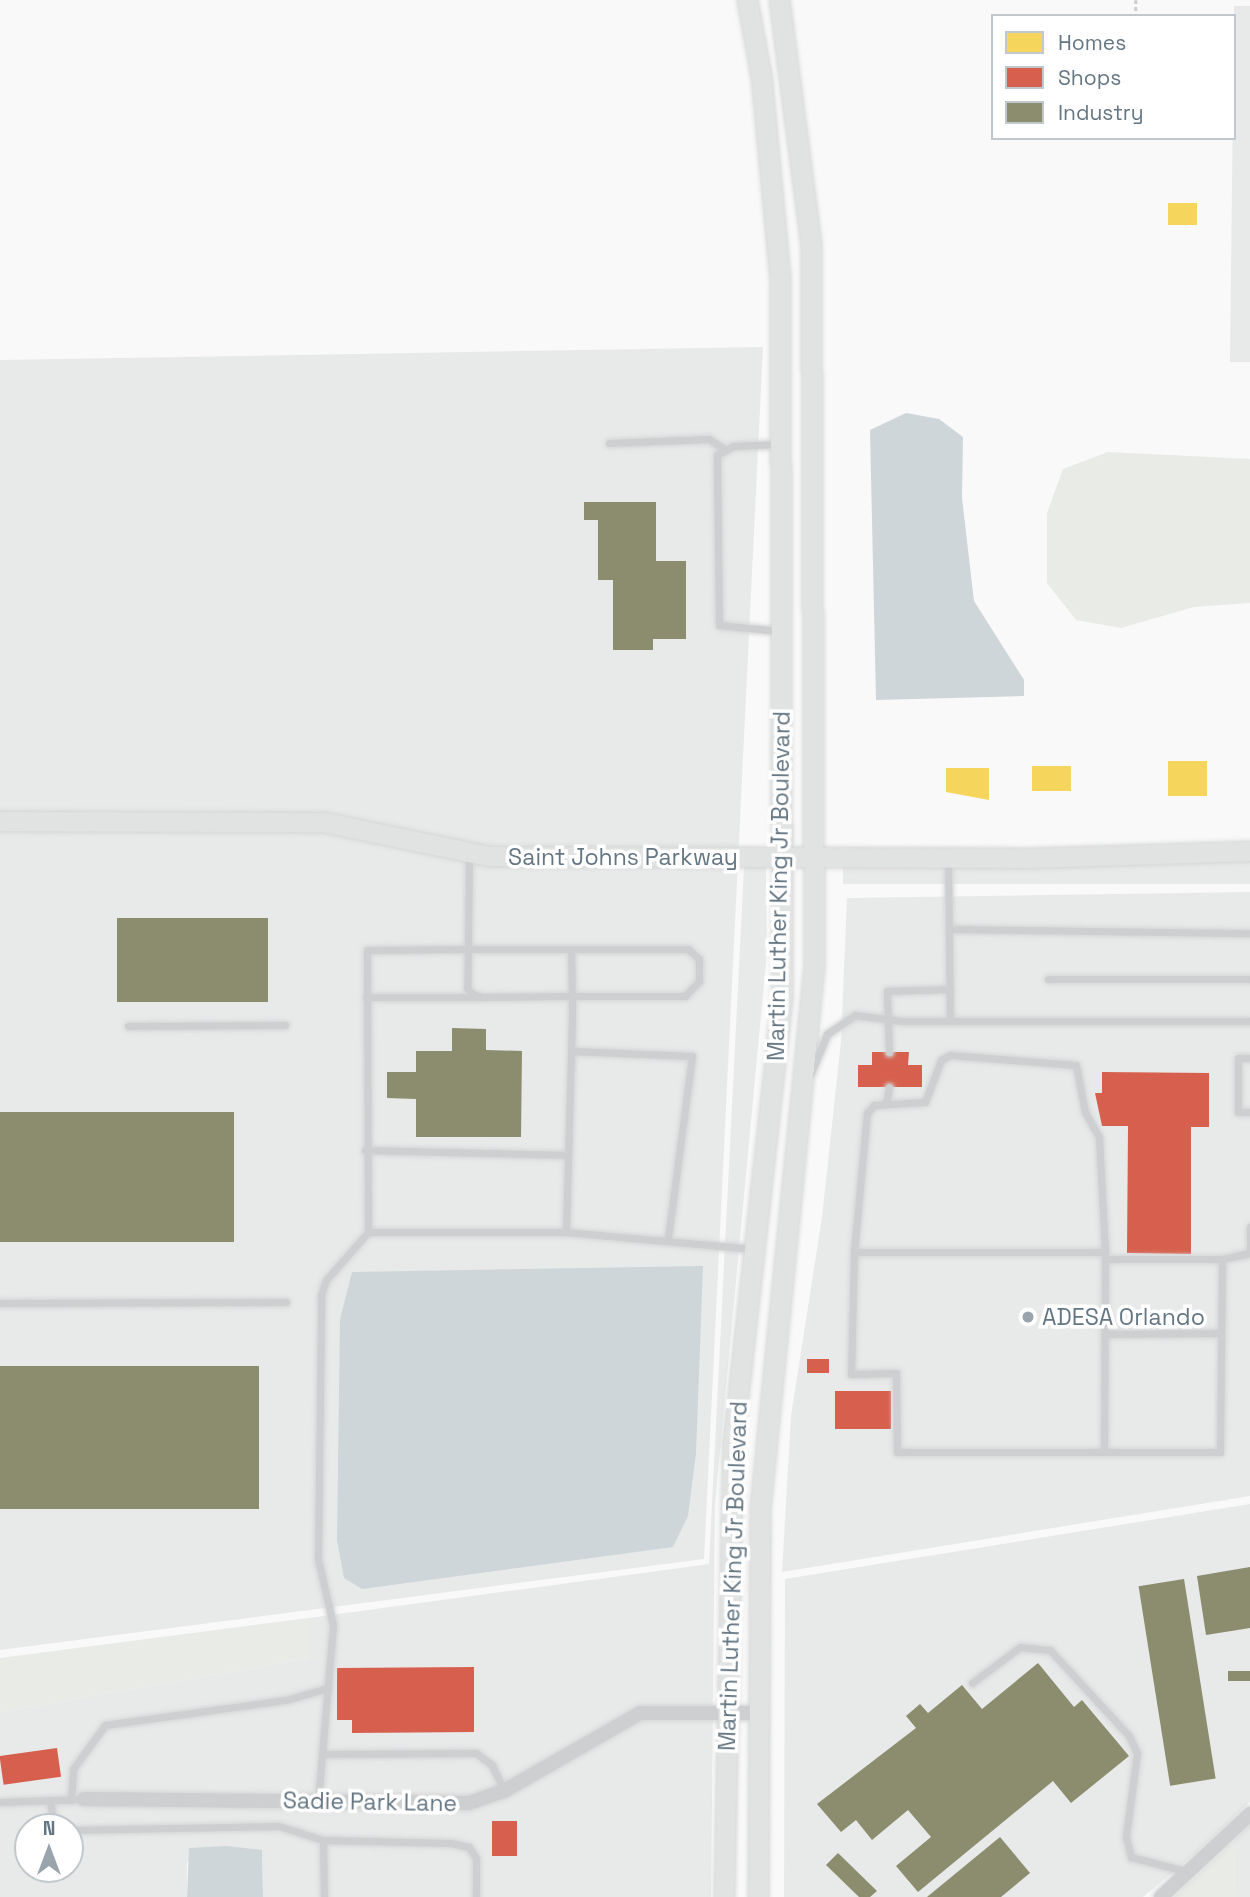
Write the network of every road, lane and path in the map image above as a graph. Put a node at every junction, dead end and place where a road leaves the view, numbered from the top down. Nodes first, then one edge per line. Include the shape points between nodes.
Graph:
1 (747, 0) edge
2 (779, 0) edge
3 (609, 443) dead end
4 (782, 444) junction
5 (726, 450) junction
6 (814, 582) junction
7 (783, 631) junction
8 (0, 821) edge
9 (1250, 851) edge
10 (469, 852) junction
11 (783, 858) junction
12 (814, 858) junction
13 (948, 858) junction
14 (949, 929) junction
15 (1250, 933) edge
16 (468, 950) junction
17 (571, 950) junction
18 (1048, 979) dead end
19 (1250, 979) edge
20 (950, 989) junction
21 (481, 996) junction
22 (572, 996) junction
23 (366, 997) junction
24 (887, 1018) junction
25 (950, 1021) junction
26 (1250, 1021) edge
27 (285, 1025) dead end
28 (128, 1026) dead end
29 (571, 1051) junction
30 (889, 1052) dead end
31 (1250, 1058) edge
32 (808, 1079) junction
33 (888, 1087) dead end
34 (887, 1104) junction
35 (1250, 1112) edge
36 (365, 1150) junction
37 (568, 1155) junction
38 (791, 1215) junction
39 (1250, 1227) edge
40 (369, 1232) junction
41 (566, 1232) junction
42 (668, 1238) junction
43 (756, 1242) junction
44 (854, 1252) junction
45 (1250, 1253) edge
46 (1105, 1256) junction
47 (1222, 1259) junction
48 (286, 1302) dead end
49 (0, 1303) edge
50 (1221, 1333) junction
51 (1104, 1334) junction
52 (1104, 1452) junction
53 (972, 1683) dead end
54 (328, 1688) junction
55 (760, 1713) junction
56 (729, 1715) junction
57 (322, 1754) junction
58 (504, 1791) junction
59 (50, 1800) junction
60 (77, 1800) junction
61 (318, 1801) junction
62 (0, 1802) edge
63 (52, 1813) edge
64 (1250, 1814) edge
65 (84, 1830) edge
66 (323, 1840) junction
67 (1188, 1872) junction
68 (324, 1897) edge
69 (476, 1897) edge
70 (724, 1897) edge
71 (758, 1897) edge
72 (1161, 1897) edge

1 - 4 main road, Martin Luther King Jr Boulevard via 775,208
2 - 6 main road, Martin Luther King Jr Boulevard via 811,245
3 - 5 lane via 709,439
4 - 5 lane
4 - 6 main road via 801,461 802,561
4 - 7 main road, Martin Luther King Jr Boulevard
5 - 7 lane via 717,455 719,625
6 - 12 main road, Martin Luther King Jr Boulevard
7 - 11 main road, Martin Luther King Jr Boulevard
8 - 10 main road, Saint Johns Parkway via 324,822
9 - 13 main road, Saint Johns Parkway
10 - 11 main road, Saint Johns Parkway
10 - 16 lane
11 - 12 main road, Saint Johns Parkway
11 - 43 main road, Martin Luther King Jr Boulevard via 782,997
12 - 13 main road, Saint Johns Parkway
12 - 32 main road, Martin Luther King Jr Boulevard
13 - 14 lane
14 - 15 lane
14 - 20 lane
16 - 17 lane
16 - 21 lane via 467,988
16 - 23 lane via 367,950
17 - 22 lane
17 - 22 lane via 688,949 699,959 699,981 685,996
18 - 19 lane
20 - 24 lane via 887,991
20 - 25 lane
21 - 22 lane
21 - 23 lane
22 - 29 lane
23 - 36 lane
24 - 25 lane
24 - 30 lane
24 - 32 lane via 838,1021
25 - 26 lane
27 - 28 lane
29 - 37 lane
29 - 42 lane via 692,1056
31 - 35 lane via 1238,1058 1238,1112
32 - 38 main road, Martin Luther King Jr Boulevard
33 - 34 lane
34 - 44 lane via 867,1113
34 - 46 lane via 925,1102 942,1060 950,1055 1076,1065 1084,1112 1098,1137
36 - 37 lane
36 - 40 lane
37 - 41 lane
38 - 43 main road
38 - 55 main road, Martin Luther King Jr Boulevard via 760,1508
39 - 45 lane
40 - 41 lane
40 - 54 lane via 326,1280 321,1295 318,1559 333,1625
41 - 42 lane
42 - 43 lane
43 - 56 main road, Martin Luther King Jr Boulevard via 733,1441
44 - 46 lane
44 - 52 lane via 851,1374 897,1373 897,1452
45 - 47 lane
46 - 47 lane
46 - 51 lane
47 - 50 lane
48 - 49 lane
50 - 51 lane
50 - 52 lane via 1220,1451
51 - 52 lane
53 - 67 lane via 1020,1647 1050,1650 1129,1736 1137,1754 1126,1838 1131,1857
54 - 57 lane
54 - 60 lane via 286,1700 105,1725 73,1769
55 - 56 street, Sadie Park Lane
55 - 71 main road, Martin Luther King Jr Boulevard
56 - 58 street, Sadie Park Lane via 640,1713
56 - 70 main road, Martin Luther King Jr Boulevard
57 - 58 lane via 475,1754 492,1765
57 - 61 lane
58 - 61 street, Sadie Park Lane via 468,1803
59 - 60 lane
59 - 62 lane
59 - 63 lane
60 - 61 street, Sadie Park Lane
64 - 67 street
65 - 66 lane via 279,1826
66 - 68 lane
66 - 69 lane via 469,1847 476,1858
67 - 72 street

